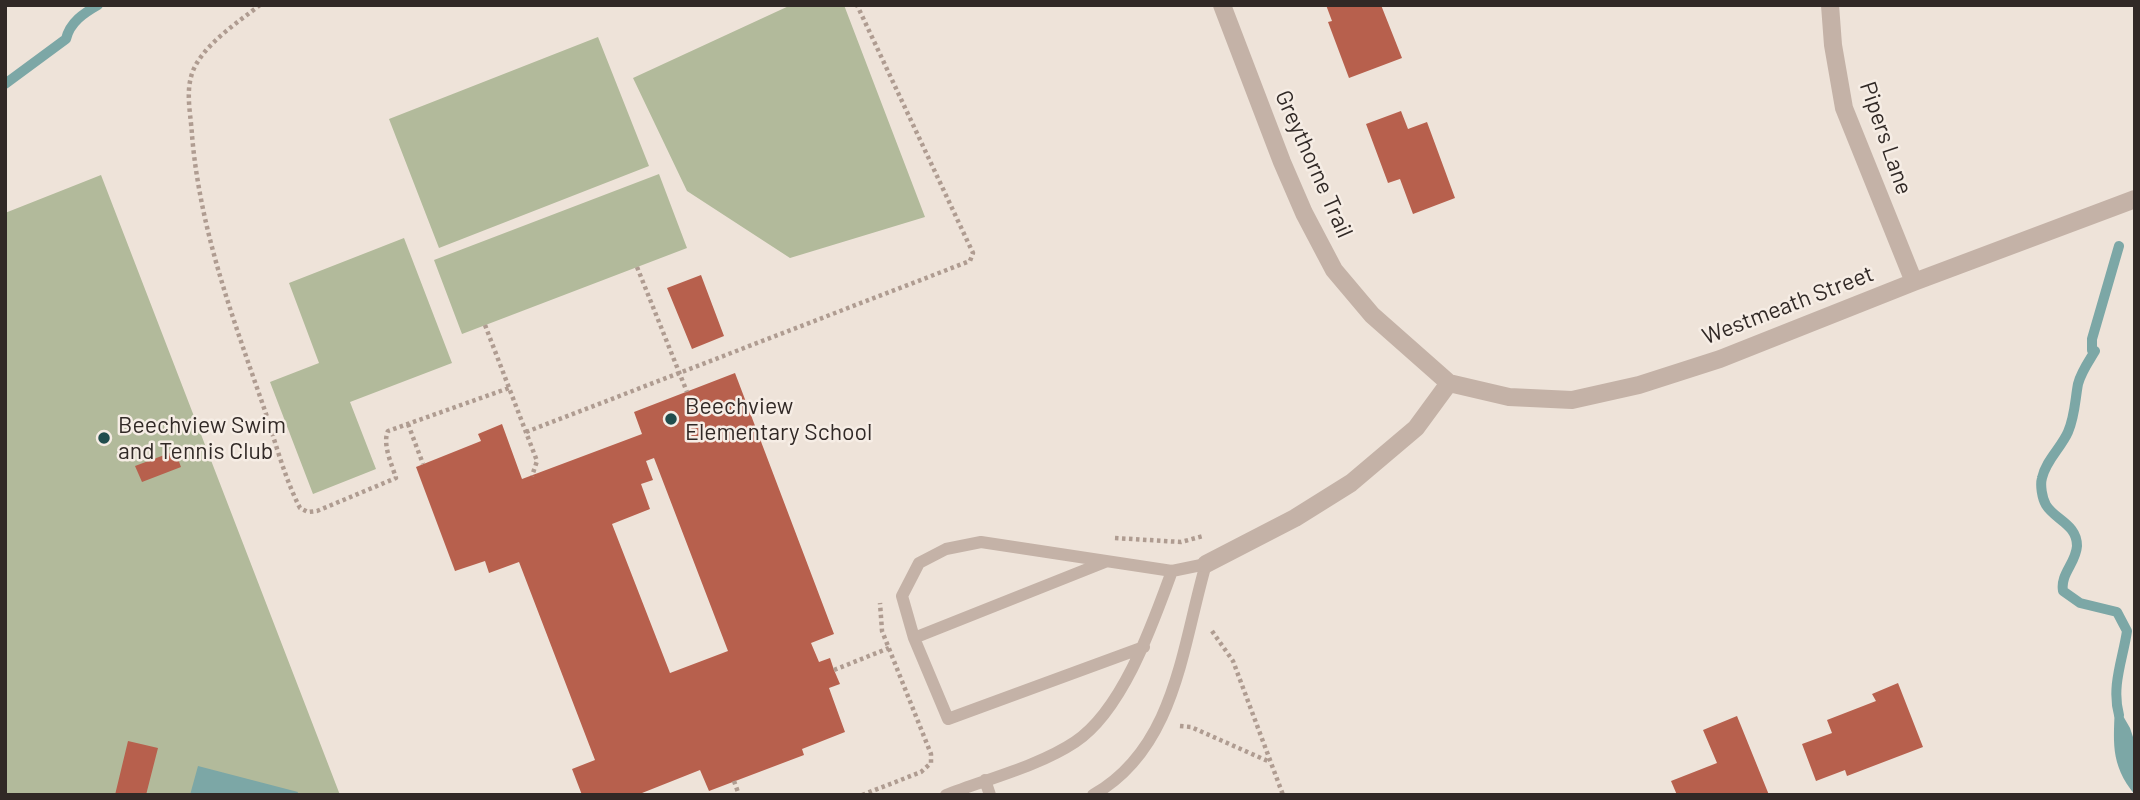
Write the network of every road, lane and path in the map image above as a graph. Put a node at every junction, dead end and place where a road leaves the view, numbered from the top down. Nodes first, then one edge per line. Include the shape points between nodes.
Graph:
1 (260, 5) edge
2 (857, 5) edge
3 (1222, 5) edge
4 (1830, 5) edge
5 (2135, 199) edge
6 (637, 267) dead end
7 (1914, 282) junction
8 (485, 325) dead end
9 (679, 374) junction
10 (1449, 383) junction
11 (509, 388) junction
12 (687, 392) dead end
13 (408, 424) junction
14 (526, 432) junction
15 (423, 464) dead end
16 (531, 476) dead end
17 (1105, 562) junction
18 (1206, 564) junction
19 (1172, 571) junction
20 (1194, 605) junction
21 (914, 638) junction
22 (1144, 647) junction
23 (889, 648) dead end
24 (834, 670) dead end
25 (1179, 726) dead end
26 (1270, 762) junction
27 (985, 780) junction
28 (734, 781) dead end
29 (739, 795) edge
30 (946, 795) edge
31 (990, 795) edge
32 (1093, 795) edge
33 (1283, 795) edge

1 - 13 path via 196,63 190,78 191,127 205,227 224,294 300,508 317,511 397,478 386,435
2 - 9 path via 973,253 970,261
3 - 10 street, Greythorne Trail via 1282,162 1334,270 1372,315
4 - 7 street, Pipers Lane via 1844,108
5 - 7 street, Westmeath Street
6 - 9 path
7 - 10 street, Westmeath Street via 1720,359 1573,400 1509,397
8 - 11 path
9 - 12 path
9 - 14 path
10 - 18 street via 1416,428 1351,483
11 - 13 path
11 - 14 path
13 - 15 path
14 - 16 path via 537,461
17 - 19 lane
17 - 21 lane
17 - 21 lane via 981,542 946,549 919,563 902,596
18 - 19 lane
18 - 20 lane
19 - 22 lane
20 - 26 path via 1233,661
20 - 32 lane via 1168,705 1149,741 1133,764
21 - 22 lane via 948,719
22 - 27 lane via 1101,719 1076,741
23 - 24 path
25 - 26 path
26 - 33 path
27 - 30 lane
27 - 31 lane
28 - 29 path

